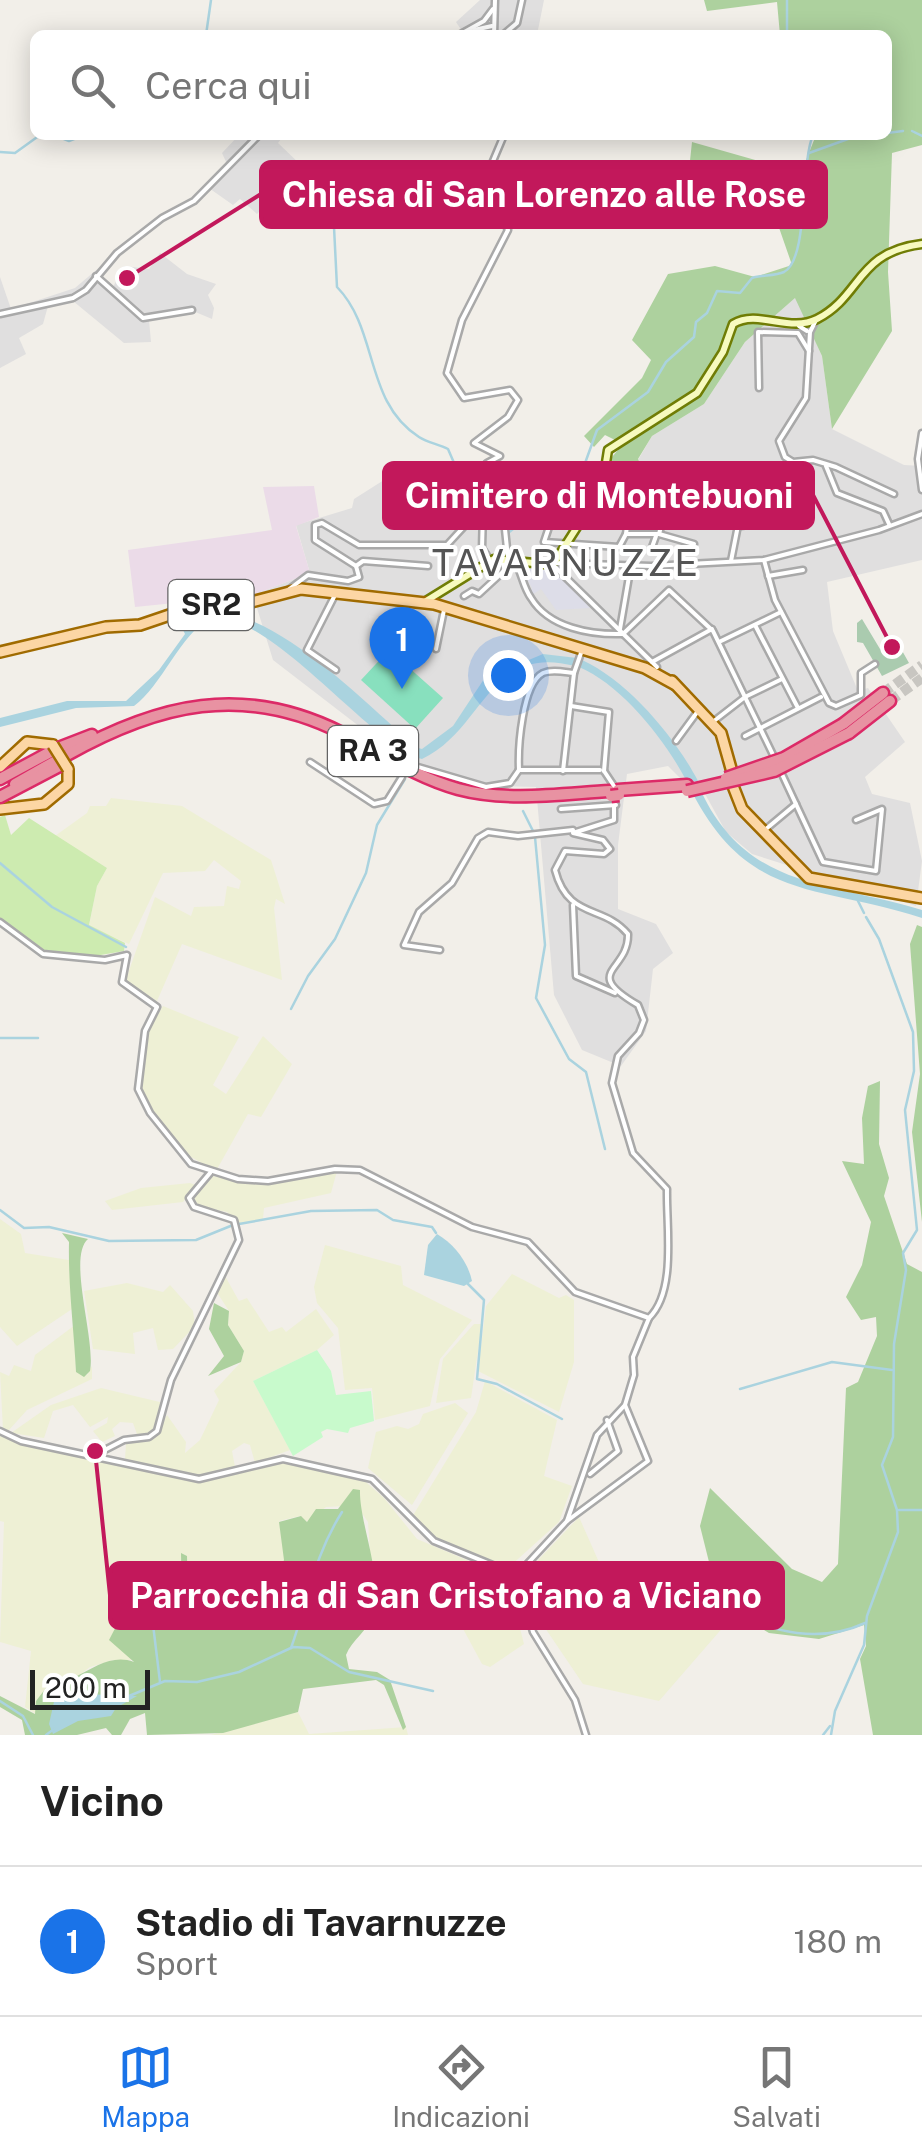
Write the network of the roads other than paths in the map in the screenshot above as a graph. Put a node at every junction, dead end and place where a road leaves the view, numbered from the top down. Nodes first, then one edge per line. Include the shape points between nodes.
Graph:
1 (495, 0) edge
2 (522, 0) edge
3 (493, 8) junction
4 (484, 21) junction
5 (492, 26) junction
6 (468, 30) edge
7 (485, 30) edge
8 (488, 30) edge
9 (493, 30) edge
10 (508, 30) edge
11 (254, 140) edge
12 (502, 140) edge
13 (922, 244) edge
14 (96, 276) junction
15 (192, 310) dead end
16 (0, 314) edge
17 (776, 327) junction
18 (806, 329) junction
19 (809, 350) junction
20 (759, 388) dead end
21 (922, 434) edge
22 (826, 464) junction
23 (700, 466) dead end
24 (576, 480) dead end
25 (922, 490) edge
26 (894, 494) dead end
27 (670, 496) dead end
28 (750, 496) dead end
29 (743, 500) dead end
30 (686, 501) junction
31 (630, 509) dead end
32 (400, 510) dead end
33 (409, 510) dead end
34 (922, 514) edge
35 (786, 520) dead end
36 (739, 524) junction
37 (889, 524) junction
38 (626, 534) junction
39 (658, 534) junction
40 (568, 544) junction
41 (694, 544) dead end
42 (651, 550) dead end
43 (507, 558) junction
44 (490, 560) junction
45 (764, 560) junction
46 (731, 561) junction
47 (551, 563) junction
48 (522, 564) junction
49 (631, 565) junction
50 (356, 566) junction
51 (428, 566) dead end
52 (803, 570) dead end
53 (767, 576) junction
54 (288, 590) junction
55 (336, 592) junction
56 (464, 596) dead end
57 (438, 600) junction
58 (781, 612) junction
59 (755, 624) junction
60 (712, 630) junction
61 (621, 632) junction
62 (719, 642) junction
63 (436, 650) dead end
64 (0, 652) edge
65 (582, 652) junction
66 (875, 664) dead end
67 (653, 667) junction
68 (336, 670) dead end
69 (575, 671) junction
70 (782, 679) junction
71 (823, 696) junction
72 (746, 697) junction
73 (886, 697) tunnel mouth
74 (571, 706) junction
75 (700, 707) junction
76 (798, 708) junction
77 (713, 722) junction
78 (761, 728) junction
79 (745, 736) dead end
80 (676, 741) dead end
81 (62, 756) junction
82 (310, 762) dead end
83 (0, 766) edge
84 (408, 768) dead end
85 (602, 769) junction
86 (519, 770) junction
87 (563, 771) junction
88 (732, 772) dead end
89 (402, 777) dead end
90 (0, 779) edge
91 (733, 786) dead end
92 (0, 794) edge
93 (615, 796) junction
94 (796, 804) junction
95 (0, 809) edge
96 (561, 809) dead end
97 (856, 820) dead end
98 (573, 830) junction
99 (764, 830) junction
100 (922, 898) edge
101 (573, 904) junction
102 (0, 922) edge
103 (440, 950) dead end
104 (615, 992) junction
105 (211, 1172) junction
106 (648, 1318) junction
107 (625, 1405) junction
108 (607, 1420) junction
109 (0, 1431) edge
110 (95, 1455) junction
111 (590, 1474) dead end
112 (567, 1521) junction
113 (517, 1574) junction
114 (586, 1735) edge

1 - 3 street
2 - 10 street via 517,23
3 - 4 street
3 - 5 street
4 - 5 street
4 - 6 street
4 - 7 street
5 - 8 street
5 - 9 street
11 - 14 street via 194,201 162,218
12 - 43 street via 486,180 508,230 462,320 448,373 464,398 510,390 518,400 508,418 474,443 500,456 487,463 501,490
13 - 18 main road via 875,260
14 - 15 street via 144,318
14 - 16 street via 73,298
17 - 18 main road
17 - 19 street via 798,333
17 - 20 street via 755,335
17 - 40 main road via 748,319 733,324 699,391 608,450 602,488
18 - 19 street
19 - 22 street via 806,398 780,442 793,462
21 - 25 street
22 - 26 street
22 - 37 street via 836,494 883,510
23 - 30 street via 672,486 670,493
24 - 40 street via 545,530 544,542
27 - 39 street
28 - 30 street via 692,490
29 - 36 street
30 - 36 street
31 - 38 street
32 - 44 street via 388,502 396,490 458,490 483,512 482,548
33 - 50 street via 466,509 472,518 447,545 359,545 322,523 312,528 315,540
34 - 37 street
35 - 36 street
36 - 46 street
37 - 45 street
38 - 39 street
38 - 40 street via 619,547
39 - 41 street
39 - 42 street
40 - 47 main road
43 - 44 main road
43 - 48 main road
43 - 56 street via 496,580
44 - 57 main road
45 - 46 street
45 - 53 street
46 - 49 street
47 - 48 main road
47 - 49 street
47 - 61 street
48 - 61 street via 530,598 552,620
49 - 61 street
50 - 51 street
50 - 54 street via 355,580 308,575
52 - 53 street
53 - 58 street
54 - 55 main road, SR2
54 - 64 main road, SR2
55 - 57 main road, SR2
55 - 68 street via 307,650
57 - 63 street
57 - 65 main road, SR2
58 - 59 street
58 - 71 street
59 - 62 street
59 - 70 street
60 - 61 street via 668,590
60 - 62 street
60 - 67 street
61 - 67 street
62 - 72 street
65 - 67 main road, SR2
65 - 69 street
66 - 71 street via 861,673 862,695 836,706
67 - 75 main road, SR2
69 - 74 street
69 - 86 street via 538,676 524,704
70 - 72 street
70 - 76 street
71 - 76 street
72 - 77 street
72 - 78 street
73 - 93 highway, RA 3, bridge via 774,771
74 - 85 street via 609,712
74 - 87 street
75 - 77 main road, SR2
75 - 80 street
76 - 78 street
77 - 88 main road, SR2 via 729,750
78 - 79 street
78 - 94 street
81 - 83 main road via 27,742
81 - 90 highway
81 - 92 highway
81 - 93 highway, RA 3 via 139,720 221,709 312,725 417,782 460,795 504,801
81 - 95 main road via 68,784 51,801
82 - 89 street via 374,804 387,800
84 - 86 street via 416,764 486,787 510,784
85 - 87 street
85 - 93 street
86 - 87 street
91 - 99 main road via 742,809
93 - 96 street
93 - 98 street via 610,823
94 - 97 street via 823,862 876,871 882,809
94 - 99 street
98 - 101 street via 610,849 558,857 557,878
98 - 103 street via 488,832 478,838 452,883 419,912 405,939 404,944
99 - 100 main road via 815,881
101 - 104 street via 576,976
101 - 104 street via 628,934 610,972
102 - 105 street via 43,954 100,960 128,955 122,982 157,1008 144,1038 138,1089 184,1157
104 - 106 street via 638,1005 644,1020 618,1056 614,1091 633,1153 668,1189 666,1275 660,1307
105 - 106 street via 268,1181 360,1170 481,1231 528,1242 575,1292
105 - 110 street via 189,1198 194,1207 234,1220 239,1240 229,1267 212,1289 171,1380 157,1432
106 - 107 street
107 - 108 street
107 - 112 street via 648,1461
108 - 111 street via 618,1451
108 - 112 street
109 - 110 street via 22,1442
110 - 113 street via 199,1479 283,1459 372,1479 434,1541
112 - 113 street
113 - 114 street via 533,1632 575,1700

